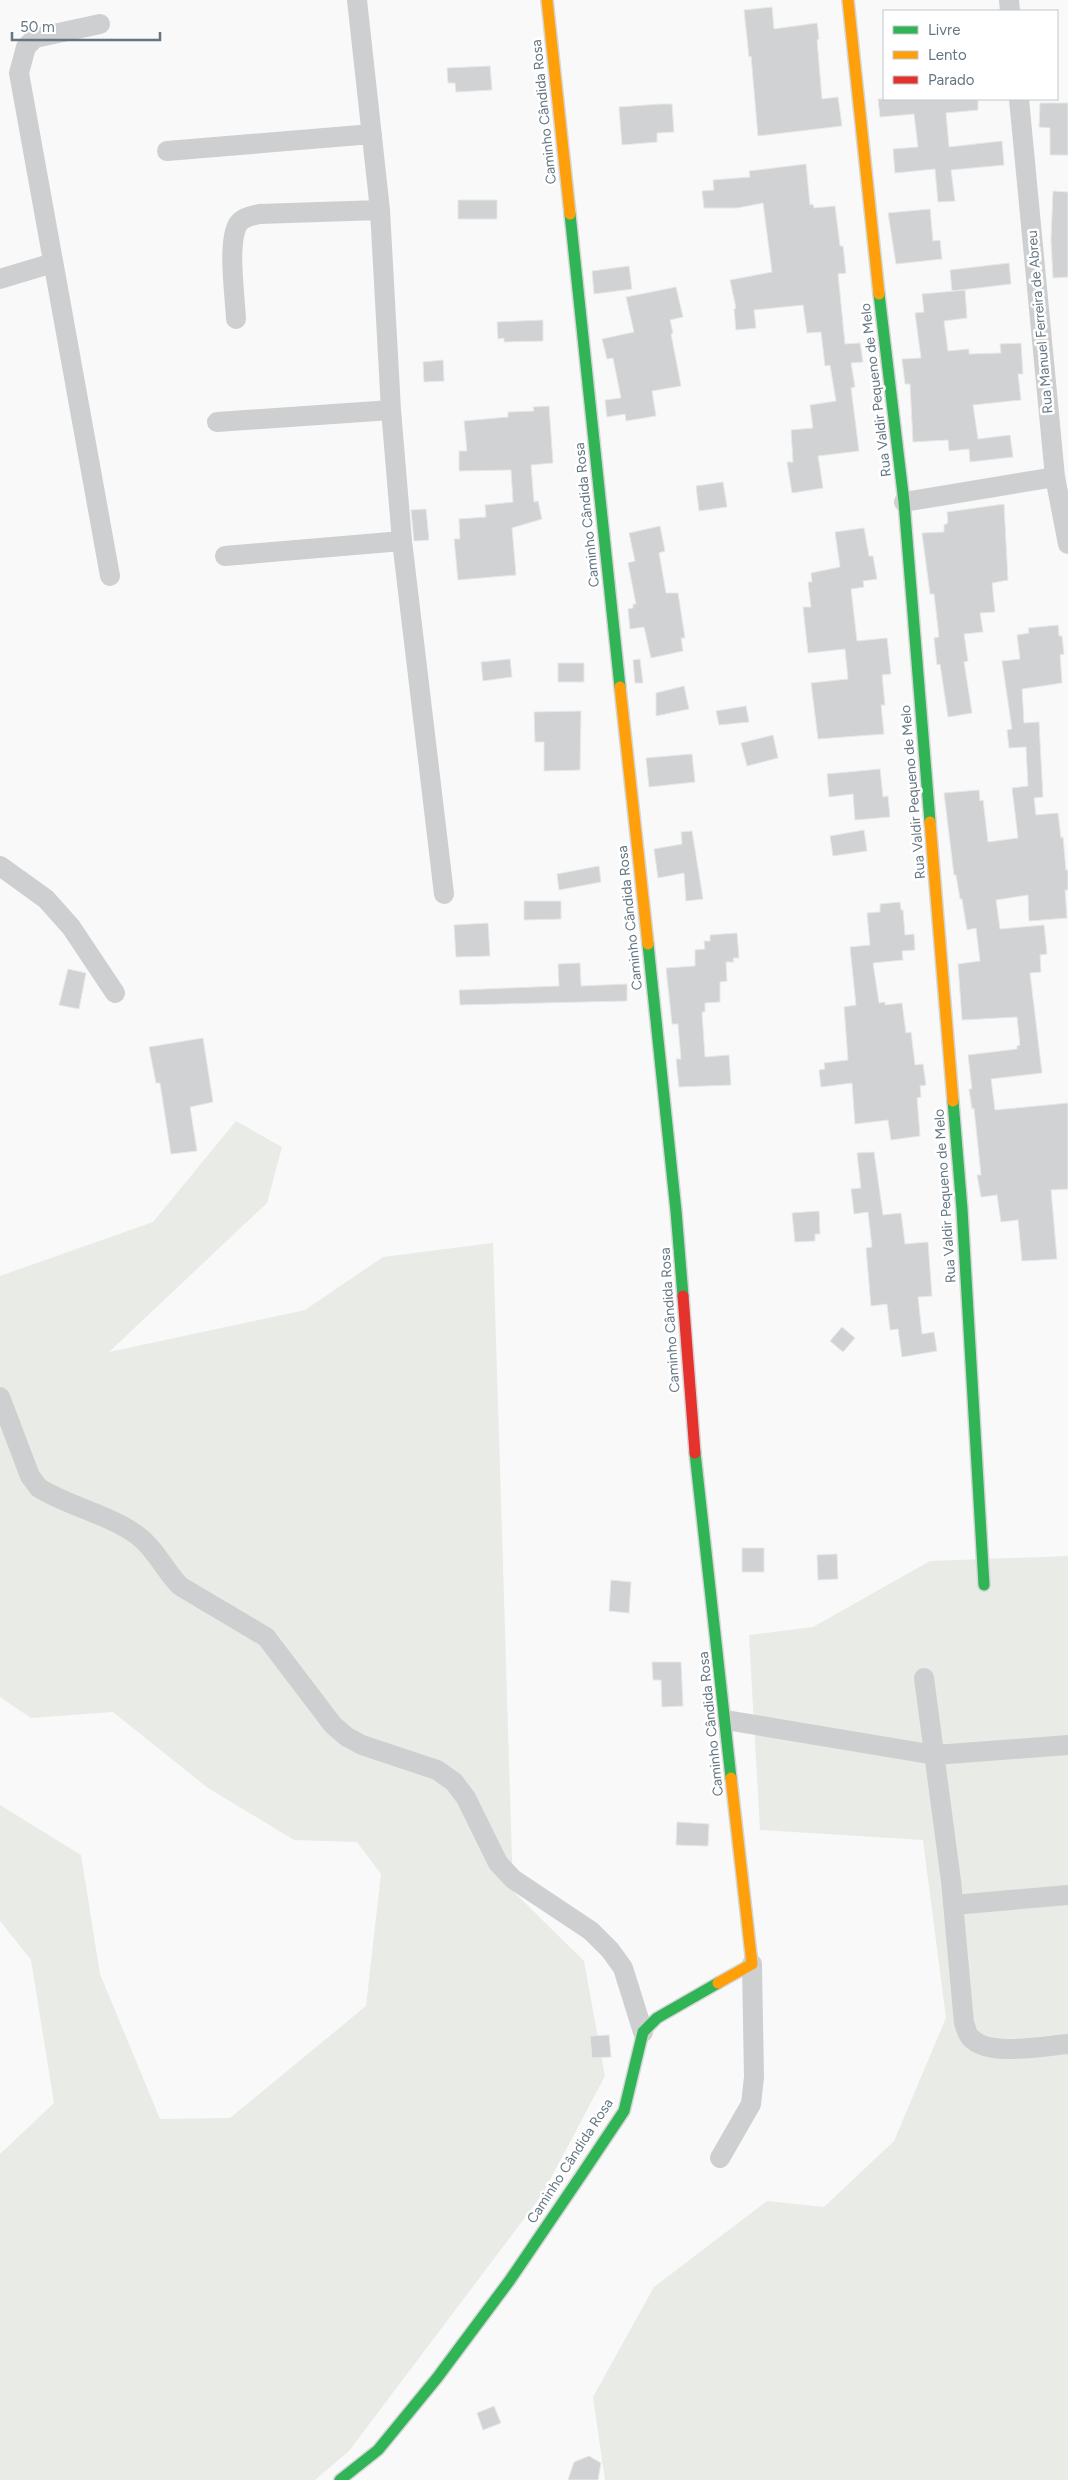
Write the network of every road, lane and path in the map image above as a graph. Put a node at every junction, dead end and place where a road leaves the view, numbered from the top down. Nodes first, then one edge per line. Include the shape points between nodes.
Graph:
1 (357, 0) edge
2 (547, 0) edge
3 (848, 0) edge
4 (100, 24) dead end
5 (1019, 100) edge
6 (372, 134) junction
7 (167, 151) dead end
8 (380, 210) junction
9 (53, 263) junction
10 (0, 279) edge
11 (236, 319) dead end
12 (391, 410) junction
13 (217, 422) dead end
14 (1055, 477) junction
15 (904, 502) junction
16 (402, 541) junction
17 (1068, 544) edge
18 (225, 556) dead end
19 (110, 576) dead end
20 (0, 866) edge
21 (444, 894) dead end
22 (115, 993) dead end
23 (0, 1397) edge
24 (984, 1584) dead end
25 (924, 1678) dead end
26 (726, 1720) junction
27 (1068, 1744) edge
28 (935, 1755) junction
29 (1068, 1895) edge
30 (954, 1905) junction
31 (752, 1964) junction
32 (643, 2032) junction
33 (1068, 2044) edge
34 (720, 2158) dead end
35 (340, 2480) edge

1 - 6 street
2 - 26 street, Caminho Cândida Rosa via 676,1211 695,1450
3 - 15 street, Rua Valdir Pequeno de Melo
4 - 9 street via 35,38 20,60 19,73
5 - 14 street, Rua Manuel Ferreira de Abreu
6 - 7 street
6 - 8 street
8 - 11 street via 259,214 239,222 233,248
8 - 12 street
9 - 10 street
9 - 19 street
12 - 13 street
12 - 16 street
14 - 15 street
14 - 17 street, Rua Manuel Ferreira de Abreu
15 - 24 street, Rua Valdir Pequeno de Melo via 962,1209
16 - 18 street
16 - 21 street
20 - 22 street via 46,899
23 - 32 street via 30,1476 39,1488 136,1535 150,1546 180,1586 266,1637 333,1724 347,1737 437,1770 454,1782 466,1798 498,1863 513,1879 591,1931 610,1950 623,1968
25 - 28 street
26 - 28 street
26 - 31 street, Caminho Cândida Rosa
27 - 28 street
28 - 30 street
29 - 30 street
30 - 33 street via 964,2023 970,2037 984,2046 1012,2049
31 - 32 street via 657,2018
31 - 34 street via 754,2077 751,2104
32 - 35 street, Caminho Cândida Rosa via 624,2110 582,2174 438,2378 378,2450

